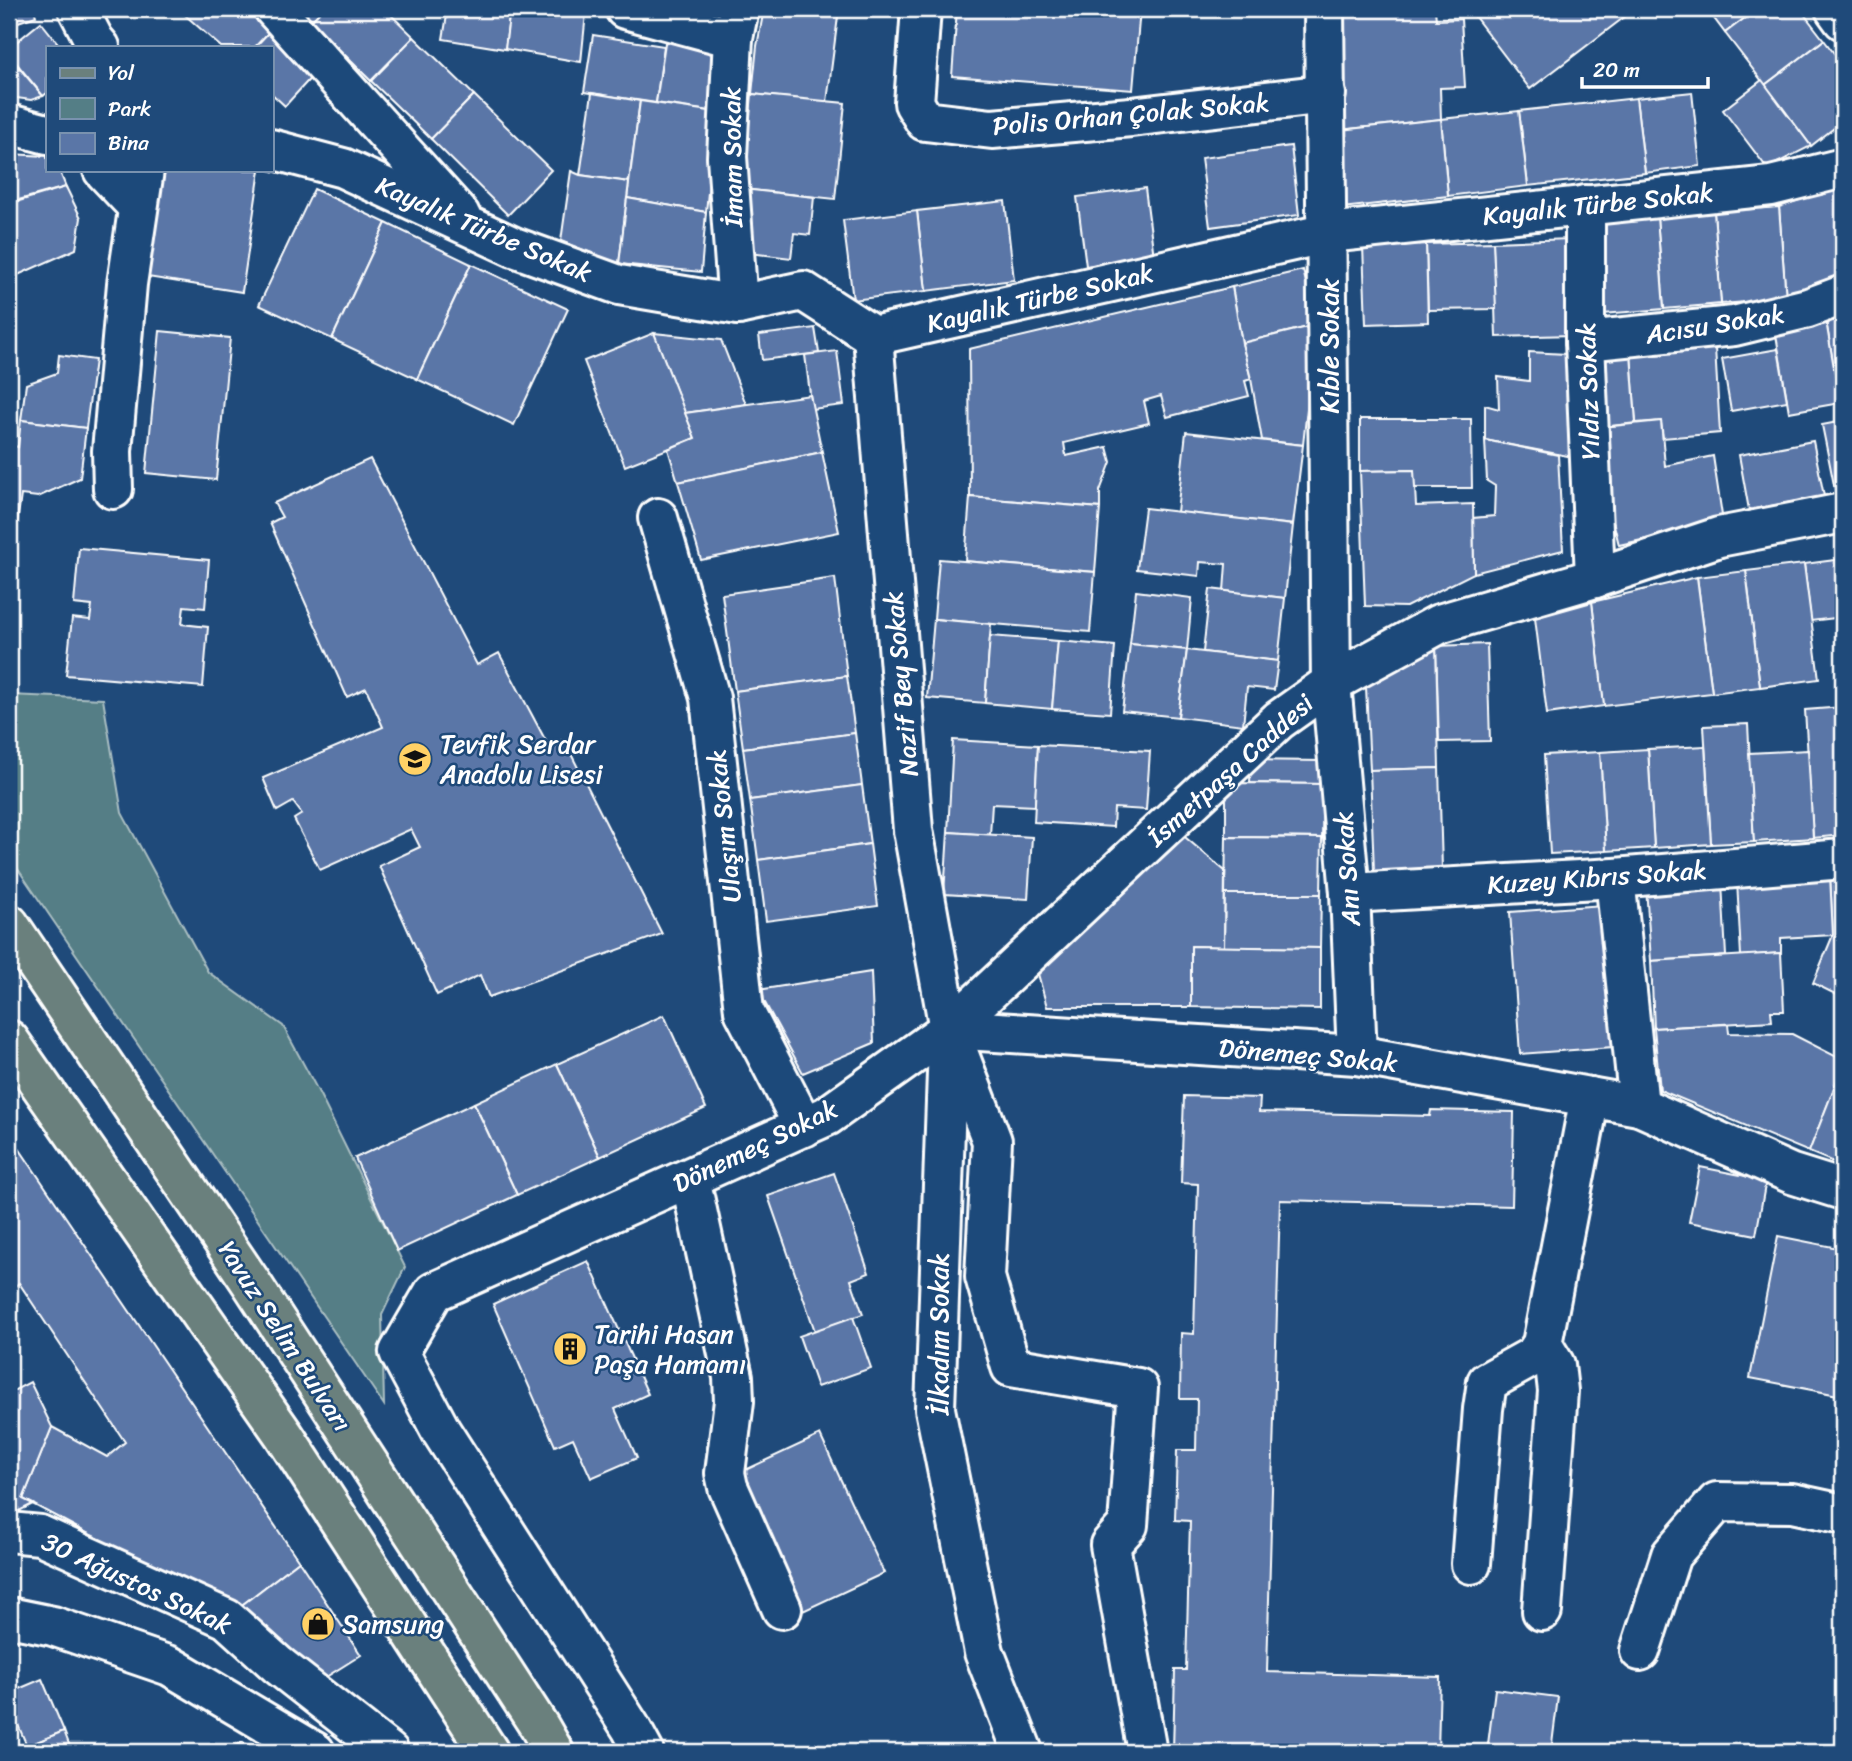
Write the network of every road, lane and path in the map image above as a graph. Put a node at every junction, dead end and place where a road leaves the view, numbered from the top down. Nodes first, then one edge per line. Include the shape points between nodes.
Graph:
1 (78, 9) edge
2 (274, 9) edge
3 (625, 9) edge
4 (921, 9) edge
5 (1324, 9) edge
6 (1835, 9) edge
7 (1843, 20) edge
8 (736, 24) edge
9 (99, 46) edge
10 (1326, 94) junction
11 (9, 124) edge
12 (46, 134) edge
13 (273, 150) edge
14 (1843, 168) edge
15 (107, 172) edge
16 (141, 188) edge
17 (1585, 205) junction
18 (472, 228) junction
19 (1328, 233) junction
20 (1843, 295) edge
21 (737, 305) junction
22 (873, 336) junction
23 (1585, 341) junction
24 (113, 489) dead end
25 (1843, 513) edge
26 (658, 518) dead end
27 (1595, 578) junction
28 (1331, 683) junction
29 (1843, 859) edge
30 (1615, 877) junction
31 (1350, 893) junction
32 (9, 924) edge
33 (949, 1029) junction
34 (9, 1040) edge
35 (1357, 1055) junction
36 (1590, 1097) junction
37 (1639, 1106) junction
38 (804, 1127) junction
39 (690, 1178) junction
40 (1843, 1190) edge
41 (1542, 1344) junction
42 (1843, 1514) edge
43 (9, 1532) edge
44 (1471, 1564) dead end
45 (782, 1609) dead end
46 (1542, 1611) dead end
47 (9, 1617) edge
48 (1640, 1651) dead end
49 (315, 1752) edge
50 (390, 1752) edge
51 (489, 1752) edge
52 (554, 1752) edge
53 (644, 1752) edge
54 (1023, 1752) edge
55 (1147, 1752) edge

1 - 9 street
2 - 18 street
3 - 8 street
4 - 10 street, Polis Orhan Çolak Sokak via 914,103 925,121 992,129
5 - 10 street, Kıble Sokak
6 - 7 street
8 - 21 street, İmam Sokak via 727,158
10 - 19 street, Kıble Sokak
11 - 12 street
13 - 18 street, Kayalık Türbe Sokak via 343,168
14 - 17 street, Kayalık Türbe Sokak via 1771,186
15 - 16 street
16 - 24 street via 111,451
17 - 19 street, Kayalık Türbe Sokak
17 - 23 street, Yıldız Sokak
18 - 21 street, Kayalık Türbe Sokak via 619,285
19 - 22 street, Kayalık Türbe Sokak
19 - 28 street, Kıble Sokak
20 - 23 street, Acısu Sokak via 1734,327
21 - 22 street, Kayalık Türbe Sokak via 803,291
22 - 33 street, Nazif Bey Sokak via 913,830
23 - 27 street, Yıldız Sokak
25 - 27 street, İsmetpaşa Caddesi via 1719,537
26 - 38 street, Ulaşım Sokak via 710,698 744,1011
27 - 28 street, İsmetpaşa Caddesi via 1439,624
28 - 31 street, Anı Sokak
28 - 33 street, İsmetpaşa Caddesi via 1279,720
29 - 30 street, Kuzey Kıbrıs Sokak
30 - 31 street, Kuzey Kıbrıs Sokak
30 - 37 street
31 - 35 street, Anı Sokak
32 - 52 main road, Yavuz Selim Bulvarı via 252,1284
33 - 35 street, Dönemeç Sokak
33 - 38 street, Dönemeç Sokak via 827,1116
33 - 54 street, İlkadım Sokak via 935,1409 984,1652
33 - 55 street via 992,1141 985,1278 1011,1367 1138,1388 1128,1525 1110,1545
34 - 51 main road via 284,1435
35 - 36 street, Dönemeç Sokak
36 - 37 street, Dönemeç Sokak
36 - 41 street
37 - 40 street, Dönemeç Sokak via 1792,1174
38 - 39 street, Dönemeç Sokak
39 - 45 street via 733,1377 725,1474
39 - 53 street, Dönemeç Sokak via 434,1292 399,1352 441,1431
41 - 44 street via 1534,1356 1488,1382
41 - 46 street via 1555,1364 1558,1391
42 - 48 street via 1792,1503 1717,1502 1671,1555
43 - 50 street, 30 Ağustos Sokak via 40,1535 227,1619
47 - 49 street via 53,1626 170,1666

